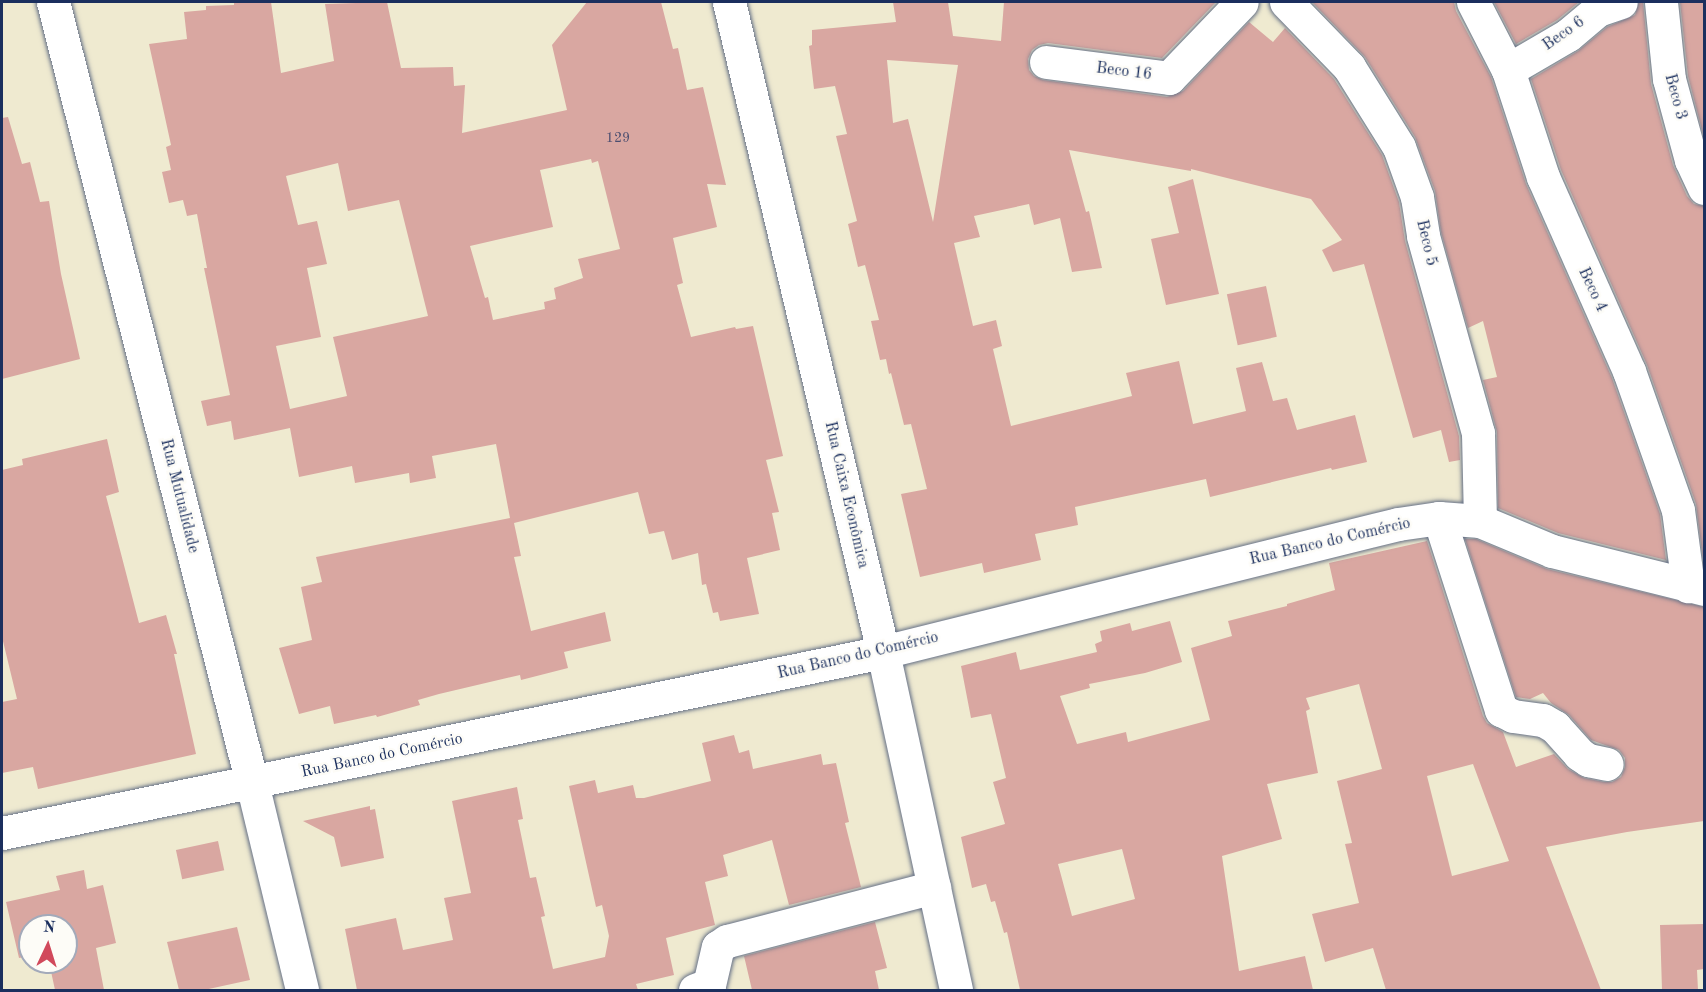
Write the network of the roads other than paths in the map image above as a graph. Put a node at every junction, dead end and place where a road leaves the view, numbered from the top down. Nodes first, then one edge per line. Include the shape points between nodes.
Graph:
1 (53, 2) edge
2 (729, 2) edge
3 (1242, 2) edge
4 (1286, 2) edge
5 (1473, 2) edge
6 (1621, 2) edge
7 (1661, 2) edge
8 (1046, 62) dead end
9 (1508, 70) junction
10 (1704, 188) edge
11 (1439, 518) junction
12 (1480, 521) junction
13 (1696, 587) edge
14 (883, 652) junction
15 (1607, 764) dead end
16 (252, 783) junction
17 (2, 833) edge
18 (934, 887) junction
19 (302, 990) edge
20 (695, 990) edge
21 (956, 990) edge

1 - 16 street, Rua Mutualidade
2 - 14 street, Rua Caixa Econômica
3 - 8 street, Beco 16 via 1169,78
4 - 12 street, Beco 5 via 1349,67 1398,147 1417,197 1423,236 1478,433
5 - 9 street, Beco 4
6 - 9 street, Beco 6 via 1598,9 1568,35
7 - 10 street, Beco 3 via 1669,79 1691,160
9 - 13 street, Beco 4 via 1543,177 1629,370 1678,510
11 - 12 street, Rua Banco do Comércio
11 - 14 street, Rua Banco do Comércio via 1398,524
11 - 15 street via 1501,710 1513,716 1543,720 1555,727 1579,754
12 - 13 street, Rua Banco do Comércio via 1552,551
14 - 16 street, Rua Banco do Comércio
14 - 18 street, Rua Caixa Econômica
16 - 17 street, Rua Banco do Comércio
16 - 19 street, Rua Mutualidade
18 - 20 street via 727,941 718,946 709,985
18 - 21 street, Rua Caixa Econômica

